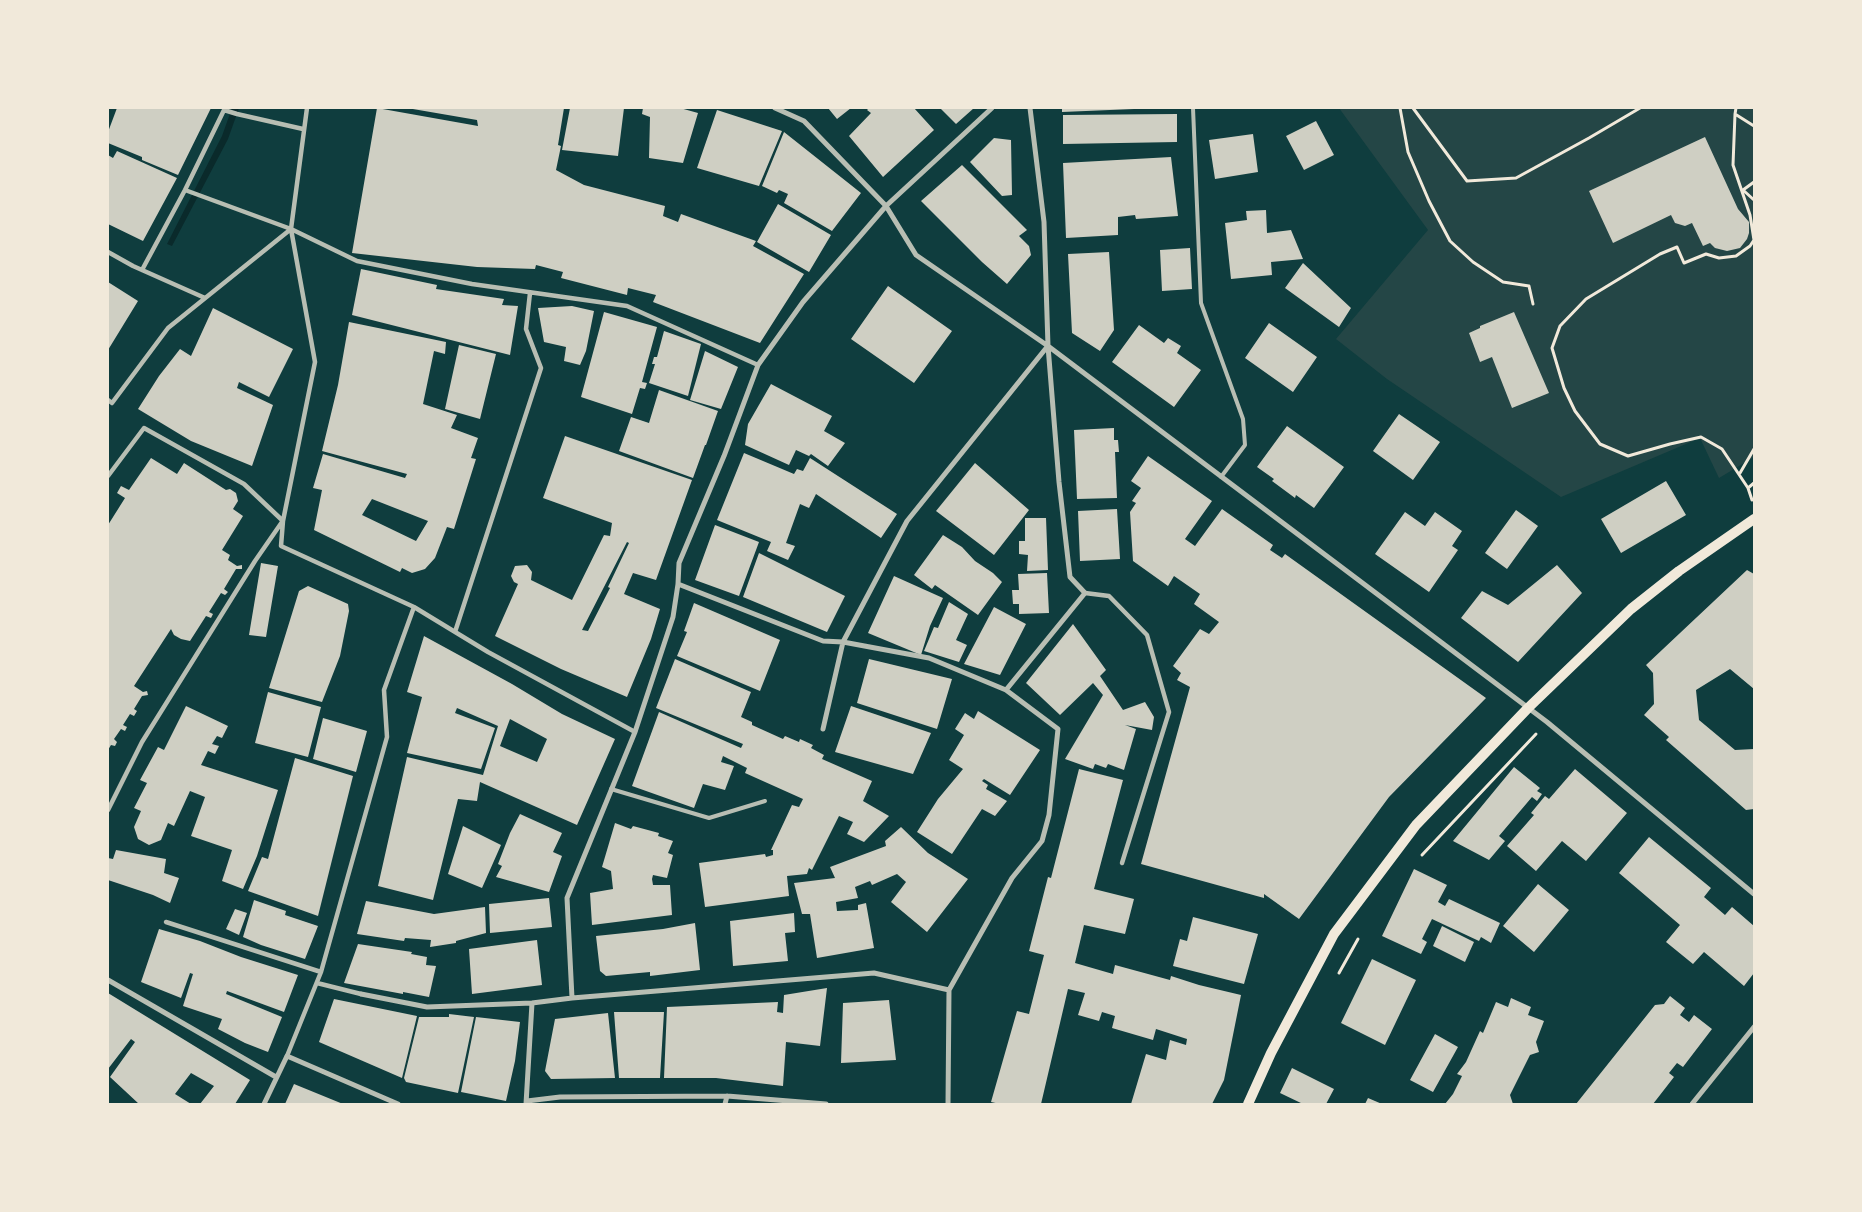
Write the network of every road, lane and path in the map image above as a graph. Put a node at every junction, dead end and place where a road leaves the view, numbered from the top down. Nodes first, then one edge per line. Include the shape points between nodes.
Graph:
1 (307, 108) edge
2 (775, 108) edge
3 (992, 108) edge
4 (1030, 108) edge
5 (1193, 108) edge
6 (1400, 108) edge
7 (1413, 108) edge
8 (1640, 108) edge
9 (1736, 108) edge
10 (224, 109) edge
11 (1735, 114) junction
12 (1754, 126) edge
13 (303, 129) junction
14 (1754, 182) edge
15 (185, 190) junction
16 (1743, 190) junction
17 (1754, 200) edge
18 (886, 206) junction
19 (291, 230) junction
20 (108, 252) edge
21 (142, 270) junction
22 (530, 293) junction
23 (205, 298) junction
24 (1533, 304) dead end
25 (1048, 346) junction
26 (758, 364) junction
27 (108, 400) edge
28 (1754, 449) edge
29 (1740, 473) junction
30 (108, 476) edge
31 (1221, 477) junction
32 (1754, 483) edge
33 (1754, 519) edge
34 (283, 521) junction
35 (678, 584) junction
36 (1085, 593) junction
37 (414, 607) junction
38 (455, 632) junction
39 (843, 642) junction
40 (1006, 690) junction
41 (1528, 708) junction
42 (1547, 722) junction
43 (824, 729) dead end
44 (634, 732) junction
45 (611, 789) junction
46 (765, 802) dead end
47 (108, 810) edge
48 (1417, 860) dead end
49 (1122, 863) dead end
50 (1754, 894) edge
51 (166, 922) dead end
52 (1359, 938) dead end
53 (321, 972) junction
54 (108, 980) edge
55 (1335, 981) dead end
56 (317, 983) junction
57 (949, 990) junction
58 (361, 994) joint
59 (572, 998) junction
60 (532, 1003) junction
61 (1754, 1027) edge
62 (287, 1056) junction
63 (276, 1078) junction
64 (727, 1096) junction
65 (526, 1103) edge
66 (264, 1104) edge
67 (398, 1104) edge
68 (725, 1104) edge
69 (826, 1104) edge
70 (948, 1104) edge
71 (1248, 1104) edge
72 (1692, 1104) edge

1 - 13 street
2 - 18 street via 804,122
3 - 18 street
4 - 25 street via 1044,222
5 - 31 lane via 1201,302 1243,419 1245,445
6 - 24 path via 1408,152 1450,241 1472,262 1503,282 1529,286
7 - 8 path via 1467,181 1516,178
9 - 11 path
10 - 13 street
10 - 15 street
11 - 12 path
11 - 16 path via 1733,164
13 - 19 street
14 - 16 path
15 - 19 street
15 - 21 street
16 - 17 path
16 - 29 path via 1754,232 1750,246 1736,256 1719,258 1706,254 1684,262 1677,247 1660,254 1586,298 1560,326 1552,348 1575,411 1600,444 1628,456 1701,437 1722,449
18 - 25 street via 916,255
18 - 26 street via 803,302
19 - 22 street via 357,261
19 - 23 street
19 - 34 street via 315,362
20 - 21 street
21 - 23 street
22 - 26 street via 627,306
22 - 38 street via 526,329 541,368
23 - 27 street via 168,328 112,403
25 - 31 street
25 - 36 street via 1070,577
25 - 39 street via 907,521
26 - 35 street via 679,563
28 - 29 path
29 - 32 path via 1748,488
30 - 34 street via 144,428 244,484
31 - 41 street
33 - 41 main road via 1631,610
34 - 37 street via 281,546
34 - 47 street via 142,742
35 - 39 street via 822,641
35 - 44 street via 672,617
36 - 40 street
36 - 49 street via 1109,596 1147,635 1169,712
37 - 38 street
37 - 53 street via 384,690 387,737
38 - 44 street
39 - 40 street via 929,658
39 - 43 street
40 - 57 street via 1058,729 1049,815 1042,841 1012,878
41 - 42 street
41 - 71 main road via 1416,825 1334,934
42 - 48 path
42 - 50 street
44 - 45 street
45 - 46 lane via 709,818
45 - 59 street via 567,898
51 - 53 street
52 - 55 path
53 - 56 street
54 - 63 street
56 - 58 street
56 - 62 street
57 - 59 street via 874,973
57 - 70 street
58 - 60 street via 427,1008
59 - 60 street
60 - 65 street
61 - 72 street
62 - 63 street
62 - 67 street
63 - 66 street
64 - 65 street via 560,1097
64 - 68 street
64 - 69 street

